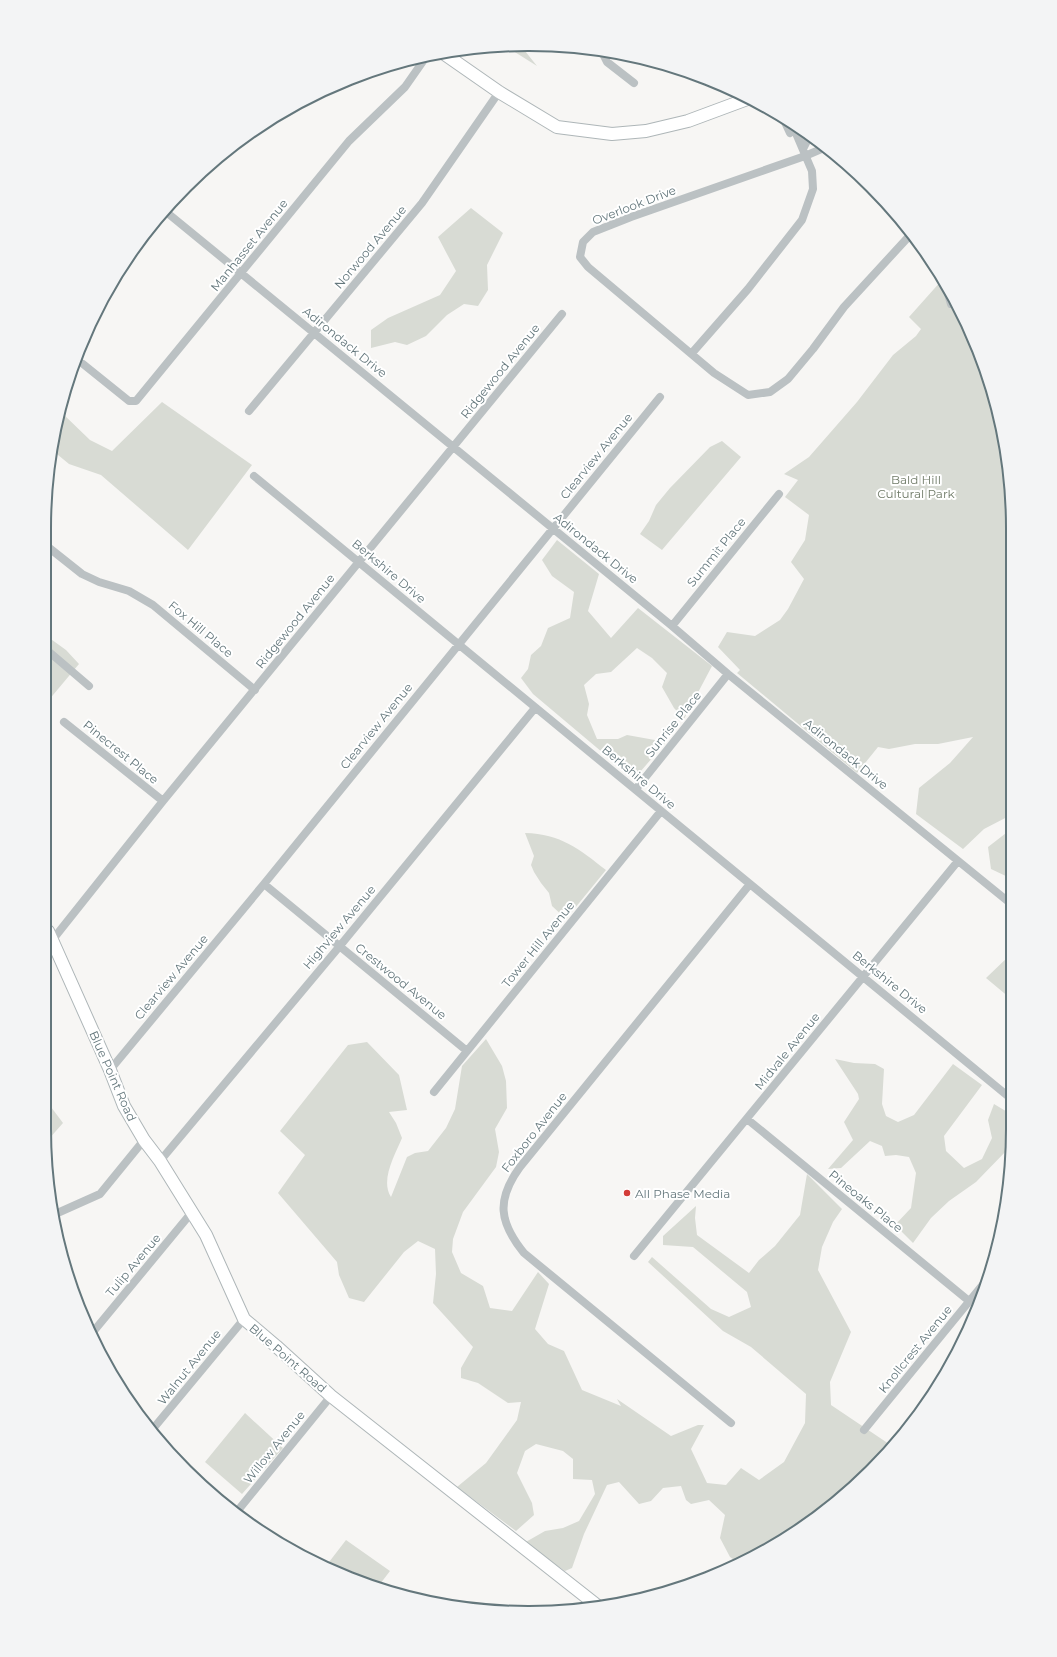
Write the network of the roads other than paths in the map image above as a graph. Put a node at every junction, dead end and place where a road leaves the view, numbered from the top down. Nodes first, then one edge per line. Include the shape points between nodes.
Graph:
1 (605, 57) edge
2 (450, 58) edge
3 (422, 63) edge
4 (634, 82) dead end
5 (499, 92) junction
6 (742, 101) edge
7 (788, 127) edge
8 (795, 132) edge
9 (807, 141) edge
10 (818, 149) edge
11 (804, 153) junction
12 (169, 214) edge
13 (907, 238) edge
14 (242, 273) junction
15 (562, 314) dead end
16 (315, 332) junction
17 (692, 353) junction
18 (83, 364) dead end
19 (660, 397) dead end
20 (249, 411) dead end
21 (454, 446) junction
22 (254, 476) dead end
23 (779, 494) dead end
24 (553, 528) junction
25 (51, 549) edge
26 (359, 562) junction
27 (672, 626) junction
28 (458, 644) junction
29 (51, 654) edge
30 (728, 674) junction
31 (89, 686) dead end
32 (255, 690) junction
33 (535, 708) junction
34 (64, 722) dead end
35 (636, 789) junction
36 (163, 801) junction
37 (661, 811) junction
38 (958, 860) junction
39 (264, 884) junction
40 (750, 884) junction
41 (1006, 900) edge
42 (51, 938) edge
43 (51, 941) edge
44 (339, 947) junction
45 (864, 976) junction
46 (467, 1051) junction
47 (110, 1070) junction
48 (434, 1092) dead end
49 (1006, 1094) edge
50 (747, 1119) junction
51 (144, 1140) junction
52 (160, 1161) junction
53 (58, 1212) edge
54 (192, 1212) junction
55 (634, 1256) dead end
56 (978, 1291) edge
57 (969, 1301) junction
58 (244, 1319) junction
59 (95, 1329) edge
60 (331, 1396) junction
61 (731, 1423) dead end
62 (155, 1426) edge
63 (864, 1430) dead end
64 (239, 1508) edge
65 (591, 1602) edge

1 - 4 street via 607,62
2 - 5 street
3 - 14 street, Manhasset Avenue via 405,87 349,141
5 - 6 street via 557,127 612,134 646,131 688,121
5 - 16 street, Norwood Avenue via 422,203
7 - 11 street
8 - 11 street
9 - 11 street
10 - 11 street, Overlook Drive
11 - 17 street via 812,171 813,189 802,220 748,289
11 - 17 street, Overlook Drive via 593,232 583,242 580,257 588,267
12 - 14 street, Adirondack Drive
13 - 17 street, Overlook Drive via 844,307 788,379 770,392 748,395 714,373
14 - 16 street, Adirondack Drive
14 - 18 street, Manhasset Avenue via 136,401 129,401
15 - 21 street, Ridgewood Avenue
16 - 20 street, Norwood Avenue
16 - 21 street, Adirondack Drive
19 - 24 street, Clearview Avenue
21 - 24 street, Adirondack Drive
21 - 26 street, Ridgewood Avenue
22 - 26 street, Berkshire Drive
23 - 27 street, Summit Place
24 - 27 street, Adirondack Drive
24 - 28 street, Clearview Avenue
25 - 32 street, Fox Hill Place via 82,574 129,591 153,605
26 - 28 street, Berkshire Drive
26 - 32 street, Ridgewood Avenue
27 - 30 street, Adirondack Drive
28 - 33 street, Berkshire Drive
28 - 39 street, Clearview Avenue
29 - 31 street
30 - 35 street, Sunrise Place
30 - 38 street, Adirondack Drive
32 - 36 street, Ridgewood Avenue
33 - 35 street, Berkshire Drive
33 - 44 street, Highview Avenue
34 - 36 street, Pinecrest Place
35 - 37 street, Berkshire Drive
36 - 42 street, Ridgewood Avenue
37 - 40 street, Berkshire Drive
37 - 46 street, Tower Hill Avenue
38 - 41 street, Adirondack Drive
38 - 45 street, Midvale Avenue
39 - 44 street, Crestwood Avenue
39 - 47 street, Clearview Avenue
40 - 45 street, Berkshire Drive
40 - 61 street, Foxboro Avenue via 515,1174 506,1189 503,1212 511,1236 524,1253
43 - 47 street, Blue Point Road
44 - 46 street, Crestwood Avenue
44 - 52 street, Highview Avenue
45 - 49 street, Berkshire Drive
45 - 50 street, Midvale Avenue
46 - 48 street, Tower Hill Avenue
47 - 51 street, Blue Point Road via 124,1106
50 - 55 street, Midvale Avenue
50 - 57 street, Pineoaks Place
51 - 52 street, Blue Point Road
51 - 53 street via 100,1194
52 - 54 street, Blue Point Road
54 - 58 street, Blue Point Road via 206,1235
54 - 59 street, Tulip Avenue
56 - 57 street, Knollcrest Avenue
57 - 63 street, Knollcrest Avenue
58 - 60 street, Blue Point Road
58 - 62 street, Walnut Avenue
60 - 64 street, Willow Avenue
60 - 65 street, Blue Point Road

